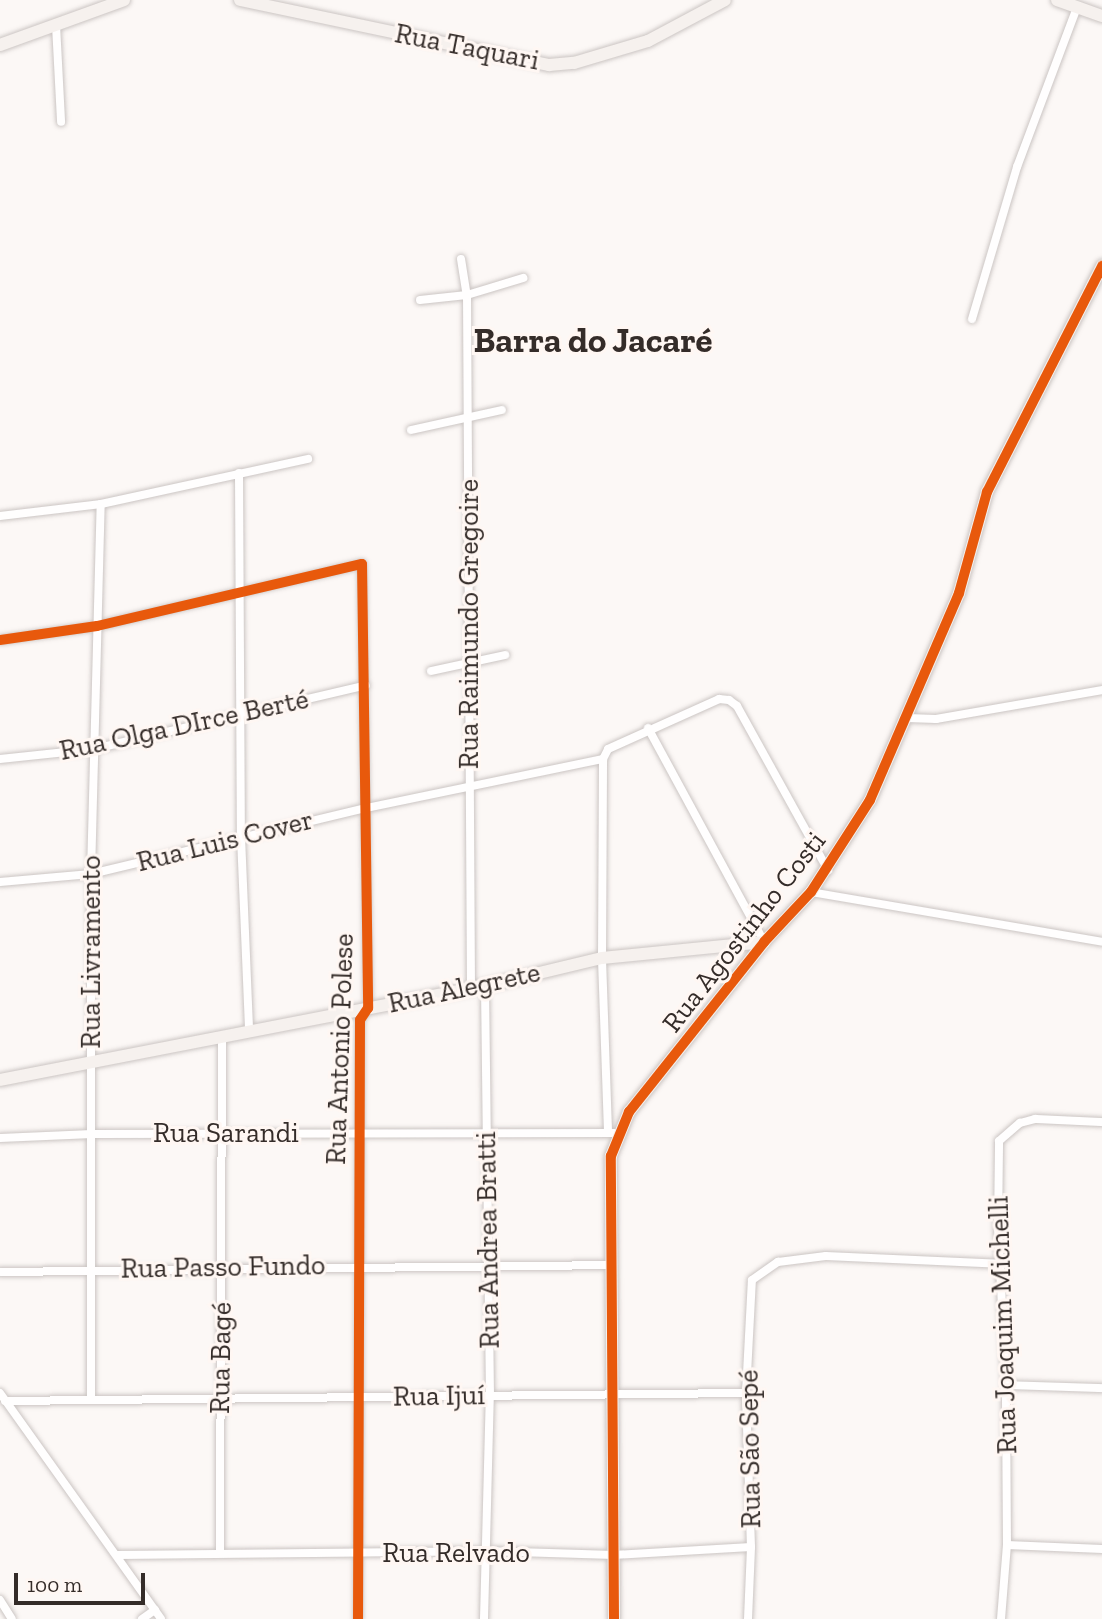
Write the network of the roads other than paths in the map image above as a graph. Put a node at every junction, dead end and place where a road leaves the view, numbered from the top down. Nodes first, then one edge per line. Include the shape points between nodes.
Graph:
1 (124, 0) edge
2 (240, 0) edge
3 (725, 0) edge
4 (1058, 0) edge
5 (1077, 7) junction
6 (1102, 16) edge
7 (57, 25) junction
8 (0, 45) edge
9 (61, 122) dead end
10 (461, 259) dead end
11 (1102, 266) edge
12 (523, 278) dead end
13 (467, 295) junction
14 (420, 300) dead end
15 (972, 319) dead end
16 (502, 410) dead end
17 (467, 416) junction
18 (411, 430) dead end
19 (308, 459) dead end
20 (239, 473) junction
21 (101, 504) junction
22 (0, 516) edge
23 (241, 595) junction
24 (97, 626) junction
25 (0, 639) edge
26 (505, 654) dead end
27 (471, 662) junction
28 (431, 671) dead end
29 (366, 685) junction
30 (1102, 690) edge
31 (240, 715) junction
32 (906, 718) junction
33 (648, 728) junction
34 (94, 749) junction
35 (0, 759) edge
36 (603, 760) junction
37 (469, 788) junction
38 (366, 807) junction
39 (241, 838) junction
40 (828, 870) junction
41 (91, 874) junction
42 (0, 882) edge
43 (811, 892) junction
44 (764, 942) junction
45 (1102, 942) edge
46 (602, 958) junction
47 (485, 986) junction
48 (471, 989) junction
49 (368, 1008) junction
50 (249, 1031) junction
51 (222, 1037) junction
52 (91, 1065) junction
53 (0, 1080) edge
54 (1102, 1122) edge
55 (487, 1132) junction
56 (223, 1133) junction
57 (359, 1133) junction
58 (614, 1133) junction
59 (92, 1134) junction
60 (0, 1138) edge
61 (999, 1264) junction
62 (357, 1265) junction
63 (489, 1265) junction
64 (614, 1265) junction
65 (222, 1266) junction
66 (91, 1269) junction
67 (0, 1272) edge
68 (1006, 1385) junction
69 (1102, 1388) edge
70 (613, 1393) junction
71 (746, 1393) junction
72 (490, 1396) junction
73 (3, 1397) edge
74 (358, 1397) junction
75 (219, 1398) junction
76 (91, 1399) junction
77 (1007, 1545) junction
78 (751, 1547) junction
79 (1102, 1549) edge
80 (484, 1551) junction
81 (358, 1552) junction
82 (220, 1553) junction
83 (118, 1555) junction
84 (614, 1555) junction
85 (0, 1600) edge
86 (155, 1610) junction
87 (12, 1619) edge
88 (142, 1619) edge
89 (161, 1619) edge
90 (358, 1619) edge
91 (484, 1619) edge
92 (614, 1619) edge
93 (748, 1619) edge
94 (1000, 1619) edge

1 - 7 street
2 - 3 street, Rua Taquari via 549,65 574,63 648,41
4 - 5 street
5 - 6 street
5 - 15 street via 1017,167
7 - 8 street
7 - 9 street
10 - 13 street, Rua Raimundo Gregoire
11 - 32 street, Rua Agostinho Costi via 987,492 959,593
12 - 13 street
13 - 14 street
13 - 17 street, Rua Raimundo Gregoire
16 - 17 street
17 - 18 street
17 - 27 street, Rua Raimundo Gregoire
19 - 20 street
20 - 21 street
20 - 23 street
21 - 22 street
21 - 24 street, Rua Livramento
23 - 24 street
23 - 29 street, Rua Antonio Polese via 362,564
23 - 31 street
24 - 25 street
24 - 34 street, Rua Livramento
26 - 27 street
27 - 28 street
27 - 37 street, Rua Raimundo Gregoire
29 - 31 street, Rua Olga DIrce Berté
29 - 38 street, Rua Antonio Polese
30 - 32 street via 936,719
31 - 34 street, Rua Olga DIrce Berté
31 - 39 street
32 - 40 street, Rua Agostinho Costi via 870,800
33 - 36 street via 617,741
33 - 40 street via 719,699 737,706
33 - 44 street
34 - 35 street, Rua Olga DIrce Berté
34 - 41 street, Rua Livramento
36 - 37 street, Rua Luis Cover
36 - 46 street
37 - 38 street, Rua Luis Cover
37 - 48 street, Rua Raimundo Gregoire
38 - 39 street, Rua Luis Cover
38 - 49 street, Rua Antonio Polese
39 - 41 street, Rua Luis Cover
39 - 50 street
40 - 43 street, Rua Agostinho Costi
41 - 42 street, Rua Luis Cover
41 - 52 street, Rua Livramento
43 - 44 street, Rua Agostinho Costi
43 - 45 street
44 - 46 street, Rua Alegrete
44 - 58 street, Rua Agostinho Costi
46 - 47 street, Rua Alegrete
46 - 58 street
47 - 48 street, Rua Alegrete
47 - 55 street, Rua Andrea Bratti
48 - 49 street, Rua Alegrete
49 - 50 street, Rua Alegrete
49 - 57 street, Rua Antonio Polese via 360,1020
50 - 51 street, Rua Alegrete
51 - 52 street, Rua Alegrete
51 - 56 street, Rua Bagé
52 - 53 street, Rua Alegrete
52 - 59 street, Rua Livramento
54 - 61 street, Rua Joaquim Michelli via 1035,1119 1020,1123 999,1141
55 - 57 street, Rua Sarandi
55 - 58 street, Rua Sarandi
55 - 63 street, Rua Andrea Bratti
56 - 57 street, Rua Sarandi
56 - 59 street, Rua Sarandi
56 - 65 street, Rua Bagé
57 - 62 street, Rua Antonio Polese
58 - 64 street, Rua Agostinho Costi
59 - 60 street, Rua Sarandi
59 - 66 street, Rua Livramento
61 - 68 street, Rua Joaquim Michelli
61 - 71 street, Rua São Sepé via 826,1256 778,1262 752,1280
62 - 63 street, Rua Passo Fundo
62 - 65 street, Rua Passo Fundo
62 - 74 street, Rua Antonio Polese
63 - 64 street, Rua Passo Fundo
63 - 72 street, Rua Andrea Bratti
64 - 70 street, Rua Agostinho Costi
65 - 66 street, Rua Passo Fundo
65 - 75 street, Rua Bagé
66 - 67 street, Rua Passo Fundo
66 - 76 street, Rua Livramento
68 - 69 street
68 - 77 street, Rua Joaquim Michelli
70 - 71 street, Rua Ijuí
70 - 72 street, Rua Ijuí
70 - 84 street, Rua Agostinho Costi
71 - 78 street, Rua São Sepé
72 - 74 street, Rua Ijuí
72 - 80 street, Rua Andrea Bratti
73 - 76 street, Rua Ijuí
73 - 83 street
74 - 75 street, Rua Ijuí
74 - 81 street, Rua Antonio Polese
75 - 76 street, Rua Ijuí
75 - 82 street, Rua Bagé
77 - 79 street
77 - 94 street, Rua Joaquim Michelli
78 - 84 street, Rua Relvado
78 - 93 street, Rua São Sepé
80 - 81 street, Rua Relvado
80 - 84 street, Rua Relvado
80 - 91 street, Rua Andrea Bratti
81 - 82 street, Rua Relvado
81 - 90 street, Rua Antonio Polese
82 - 83 street, Rua Relvado
83 - 86 street
84 - 92 street, Rua Agostinho Costi
85 - 87 street
86 - 88 street
86 - 89 street

